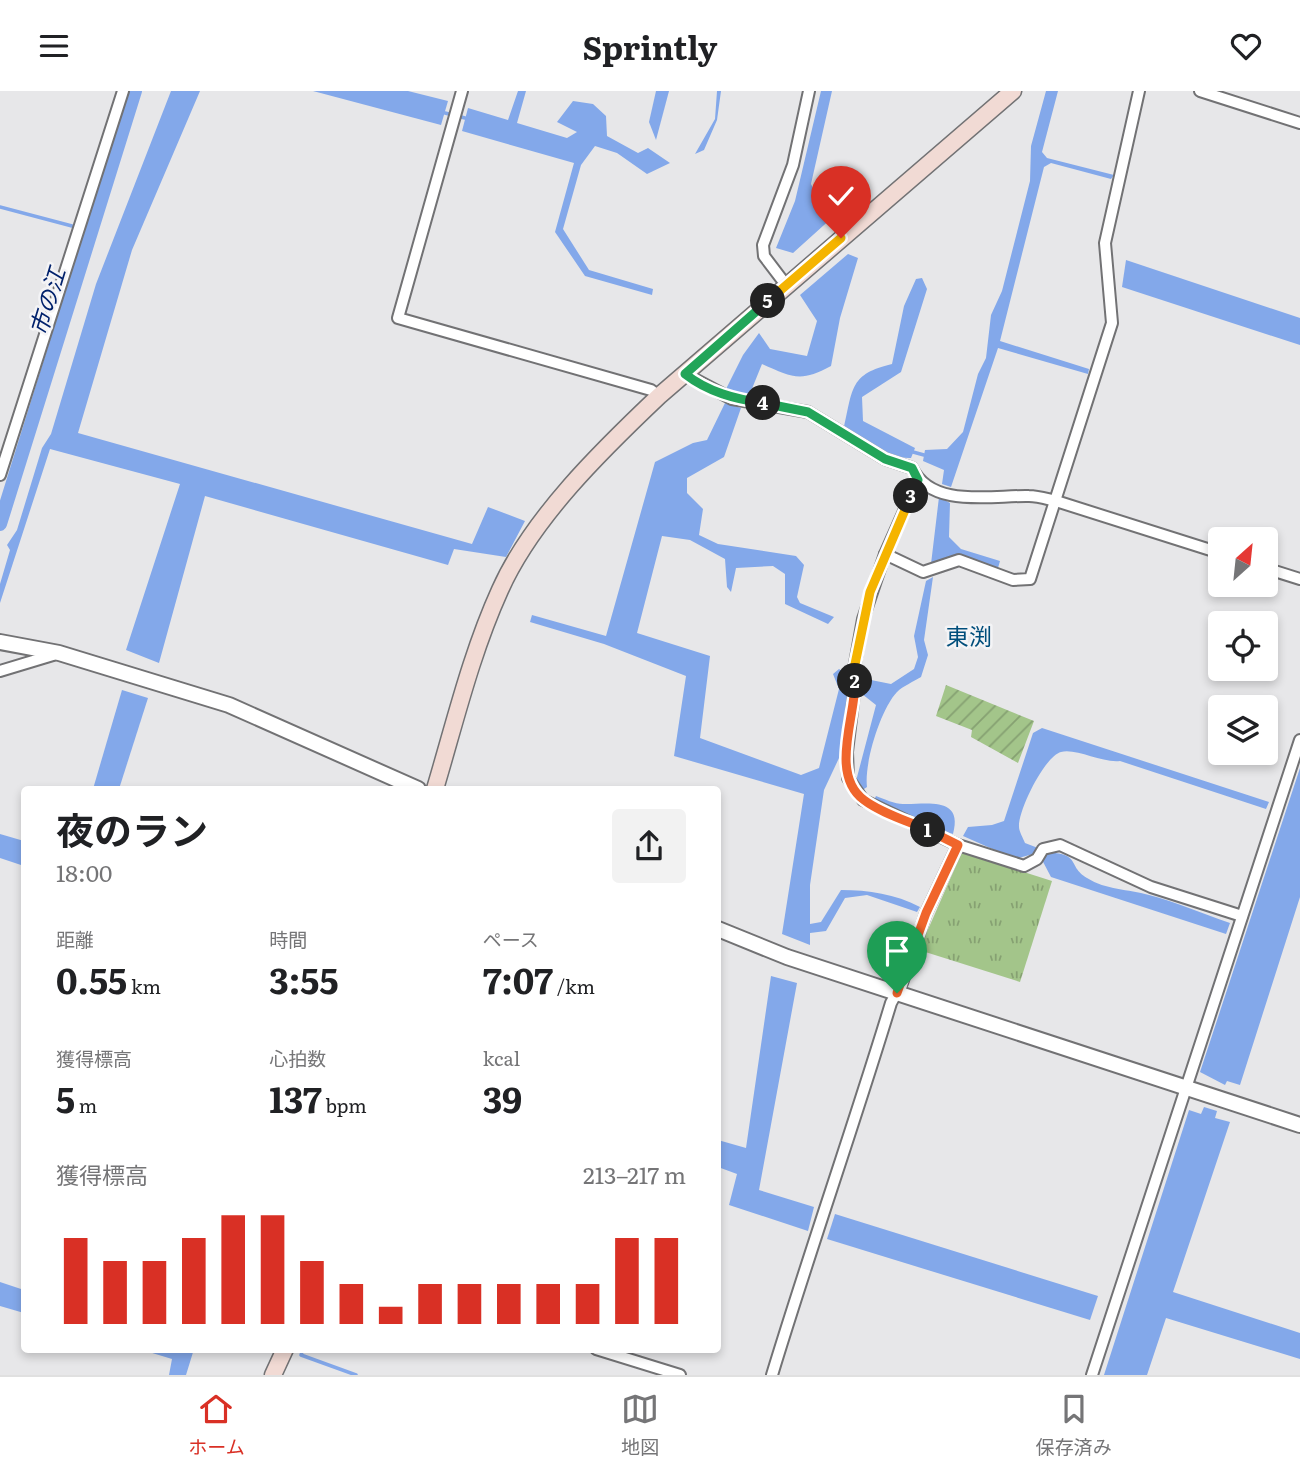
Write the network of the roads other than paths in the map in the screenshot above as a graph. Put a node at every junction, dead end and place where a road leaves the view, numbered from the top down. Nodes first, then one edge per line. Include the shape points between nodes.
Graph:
1 (123, 91) edge
2 (462, 91) edge
3 (809, 91) edge
4 (1013, 91) edge
5 (1139, 91) edge
6 (1200, 91) edge
7 (1300, 123) edge
8 (786, 285) junction
9 (685, 374) junction
10 (659, 396) junction
11 (0, 475) edge
12 (918, 480) junction
13 (1056, 501) junction
14 (1208, 549) edge
15 (885, 554) junction
16 (1278, 572) edge
17 (1300, 579) edge
18 (0, 642) edge
19 (60, 653) junction
20 (0, 671) edge
21 (1300, 740) edge
22 (411, 786) edge
23 (436, 786) edge
24 (958, 845) junction
25 (1242, 916) junction
26 (721, 930) edge
27 (897, 993) junction
28 (1184, 1088) junction
29 (1300, 1125) edge
30 (283, 1353) edge
31 (609, 1353) edge
32 (273, 1375) edge
33 (680, 1375) edge
34 (772, 1375) edge
35 (1091, 1375) edge

1 - 11 street
2 - 10 street via 398,318
3 - 8 street via 793,165 763,245 764,256
4 - 8 main road
5 - 13 street via 1105,243 1112,323
6 - 7 street
8 - 9 main road
9 - 10 main road
9 - 12 street via 736,399 808,412 885,459 912,468
10 - 23 main road via 546,515 501,588 477,648
12 - 13 street via 937,490 977,499 1031,496
12 - 15 street
13 - 14 street
13 - 15 street via 1030,579 1013,580 959,560 923,572
15 - 24 street via 863,619 848,778 863,800
16 - 17 street
18 - 19 street
19 - 20 street
19 - 22 street via 229,705
21 - 25 street
24 - 25 street via 1024,866 1043,849 1060,845 1151,887
24 - 27 street via 926,913
25 - 28 street
26 - 27 street
27 - 28 street
27 - 34 street via 822,1210
28 - 29 street
28 - 35 street
30 - 32 main road
31 - 33 street

